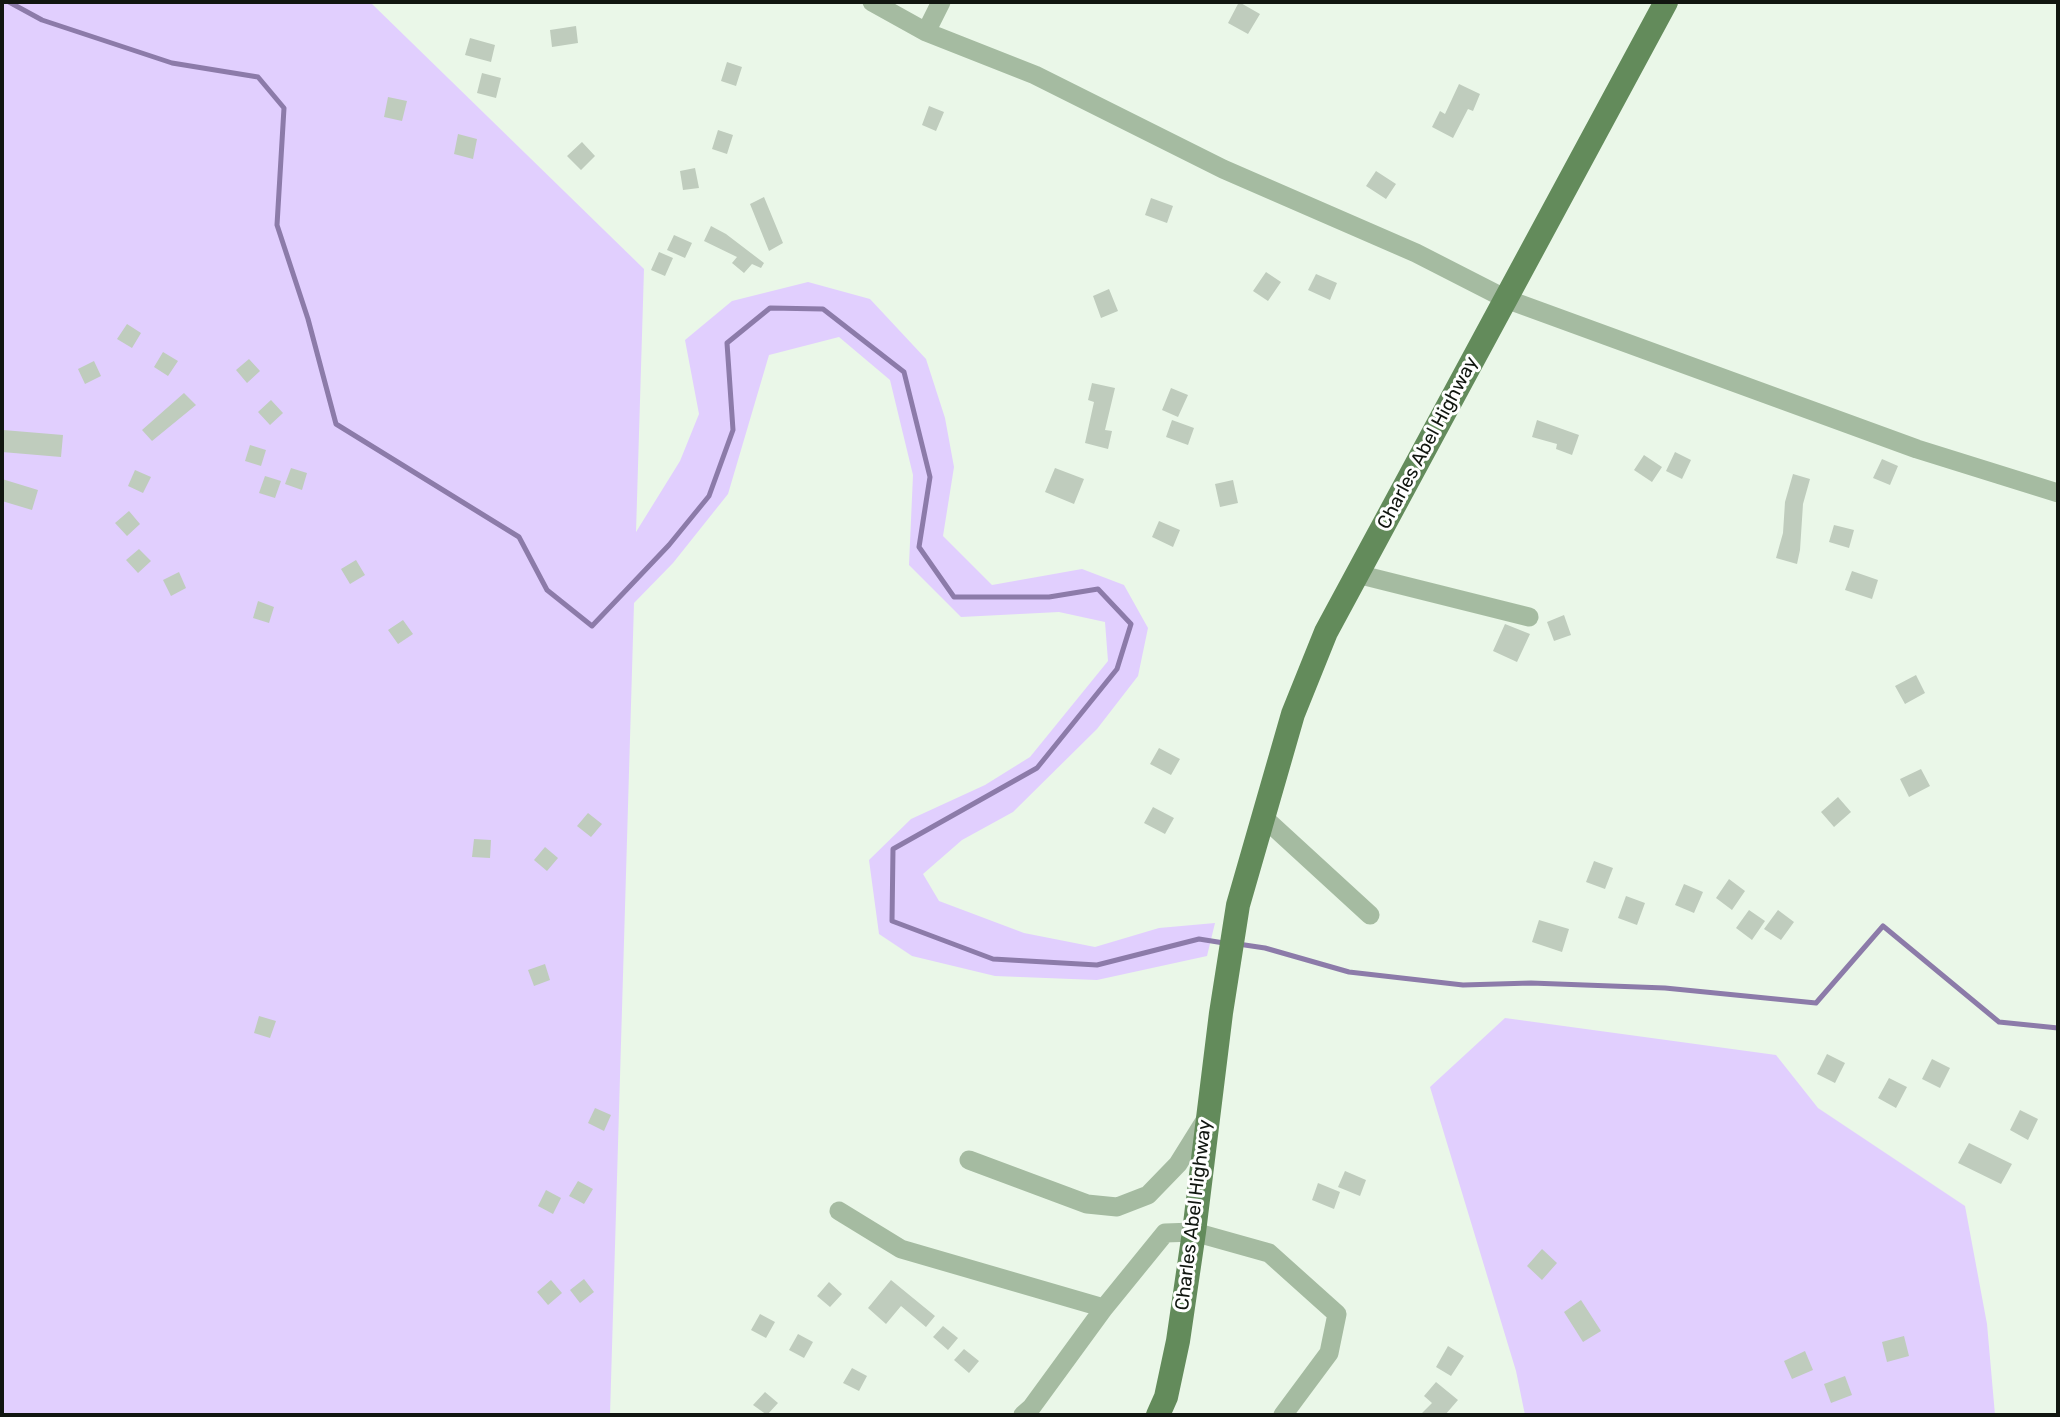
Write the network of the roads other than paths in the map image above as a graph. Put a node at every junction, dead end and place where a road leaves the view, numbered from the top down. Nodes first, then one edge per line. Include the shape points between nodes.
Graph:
1 (872, 2) edge
2 (941, 2) edge
3 (1666, 2) edge
4 (926, 32) junction
5 (1506, 299) junction
6 (2058, 493) edge
7 (1357, 574) junction
8 (1529, 617) dead end
9 (1262, 816) junction
10 (1370, 915) dead end
11 (1207, 1118) junction
12 (969, 1160) dead end
13 (839, 1211) dead end
14 (1194, 1232) junction
15 (1104, 1308) junction
16 (1023, 1415) edge
17 (1158, 1415) edge
18 (1283, 1415) edge

1 - 4 street
2 - 4 street
3 - 5 main road, Charles Abel Highway
4 - 5 street via 1035,75 1223,169 1416,253
5 - 6 street via 1917,449
5 - 7 main road, Charles Abel Highway
7 - 8 street
7 - 9 main road, Charles Abel Highway via 1326,632 1293,714
9 - 10 street
9 - 11 main road, Charles Abel Highway via 1238,905
11 - 12 street via 1178,1164 1148,1195 1117,1207 1087,1205
11 - 14 main road, Charles Abel Highway
13 - 15 street via 901,1249
14 - 15 street via 1165,1233
14 - 17 main road, Charles Abel Highway via 1178,1341
14 - 18 street via 1269,1254 1337,1314 1329,1353
15 - 16 street

